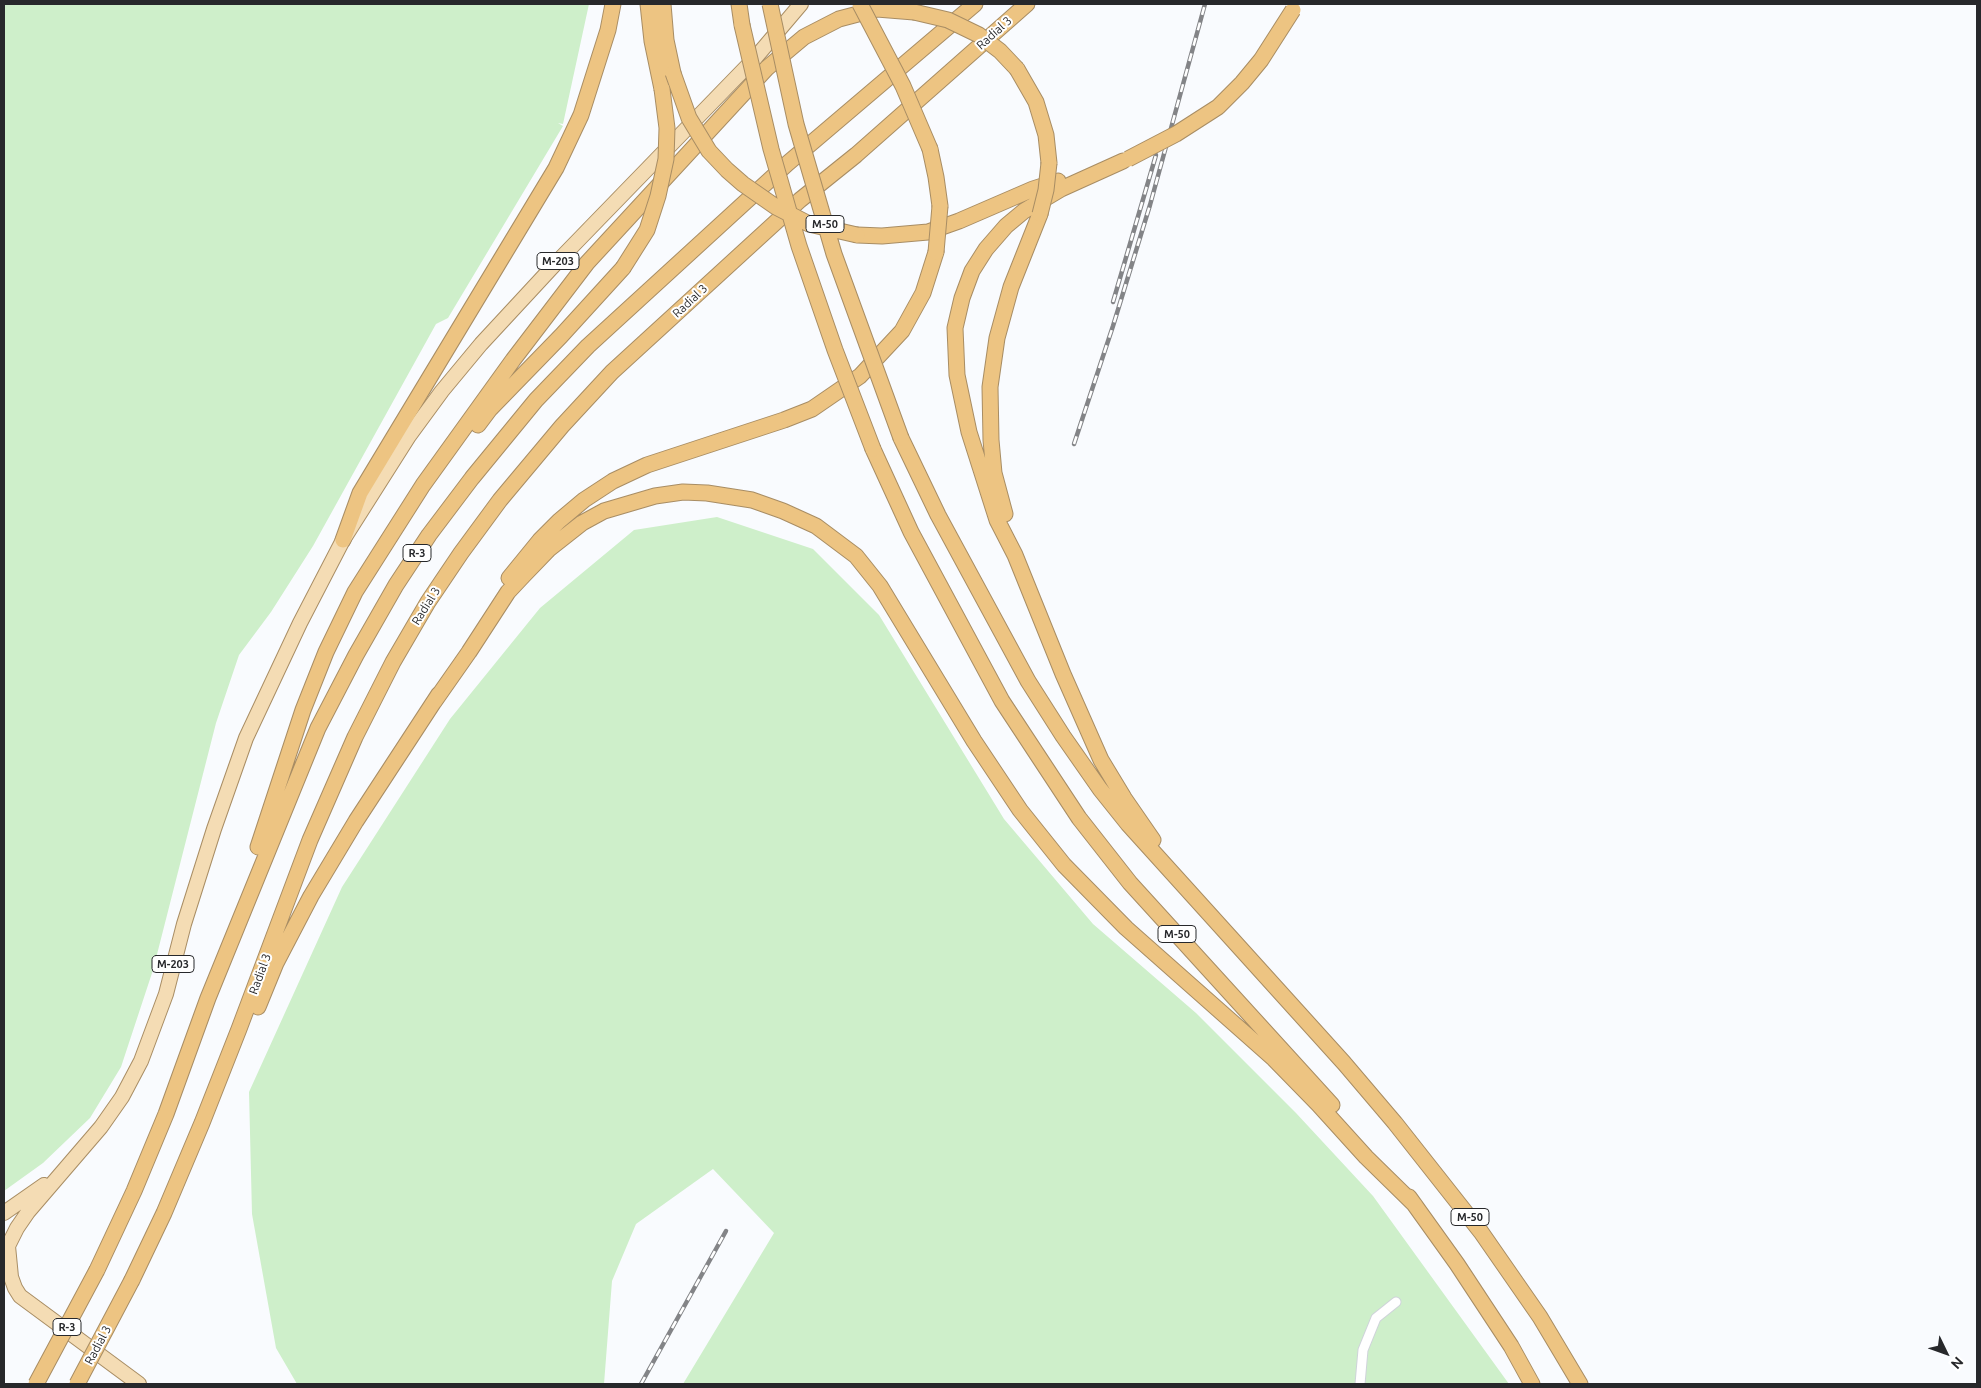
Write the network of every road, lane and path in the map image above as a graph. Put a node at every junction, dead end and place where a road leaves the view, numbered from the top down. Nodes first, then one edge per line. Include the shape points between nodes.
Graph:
1 (613, 4) edge
2 (648, 4) edge
3 (663, 4) edge
4 (739, 4) edge
5 (770, 4) edge
6 (801, 4) edge
7 (860, 4) edge
8 (975, 4) edge
9 (1027, 4) edge
10 (1295, 7) edge
11 (1126, 160) junction
12 (342, 540) junction
13 (1015, 554) junction
14 (434, 702) junction
15 (303, 710) junction
16 (1172, 873) junction
17 (208, 998) junction
18 (64, 1171) junction
19 (1415, 1205) junction
20 (164, 1212) junction
21 (4, 1213) edge
22 (1396, 1302) dead end
23 (36, 1384) edge
24 (76, 1384) edge
25 (139, 1384) edge
26 (1360, 1384) edge
27 (1532, 1384) edge
28 (1580, 1384) edge

1 - 12 highway via 581,115 556,168 360,492
2 - 15 highway, bridge via 667,128 666,159 646,230 623,268 490,409 429,488 359,594
3 - 11 highway, bridge via 673,73 689,118 709,151 738,179 776,207 809,224 857,235 928,232 1033,189
4 - 19 highway, M-50, bridge via 771,149 799,246 835,350 873,449 911,532 1002,701 1079,818 1130,883 1309,1078
5 - 16 highway, M-50, bridge via 796,124 827,229 901,438 938,515 1028,681 1100,790
6 - 12 main road, M-203 via 756,57 556,262 481,344 409,436
7 - 14 highway, bridge via 903,86 930,149 940,206 936,252 923,293 902,331 860,376 812,409 647,465 613,481 584,500 540,540 515,570 491,604
8 - 17 highway, R-3 via 788,163 588,346 536,400 472,478 396,585 318,728
9 - 20 highway, Radial 3 via 856,155 800,200 612,372 500,500 461,553 393,662 355,737 310,840 239,1029
10 - 11 highway, bridge via 1261,60 1218,107
11 - 13 highway via 1061,189 1018,216 986,249 972,271 962,298 955,328 957,374 969,432 997,520
12 - 18 main road, M-203 via 246,738 184,924 160,1011 141,1061 101,1127
13 - 15 highway, bridge via 994,473 990,387 997,338 1011,287 1040,214 1046,190 1049,163 1046,136 1036,102 1017,69 979,35 948,20 914,12 877,9 839,19 804,37 767,68 587,263 507,368 388,538 355,592
13 - 16 highway via 1062,674 1101,760
14 - 19 highway via 508,592 550,549 582,523 604,511 654,496 707,493 752,500 816,526 856,556 880,586 1020,810 1064,865 1126,928 1274,1059
14 - 20 highway via 356,821 307,905 276,964 211,1118
15 - 17 highway
16 - 28 highway, M-50 via 1344,1062 1395,1123 1482,1232 1540,1317
17 - 23 highway, R-3, bridge via 134,1191 97,1270
18 - 21 main road, M-203
18 - 25 main road via 28,1212 8,1246 13,1283 20,1296 34,1308
19 - 27 highway, M-50 via 1463,1272
20 - 24 highway, Radial 3, bridge
22 - 26 street via 1376,1318 1362,1350

